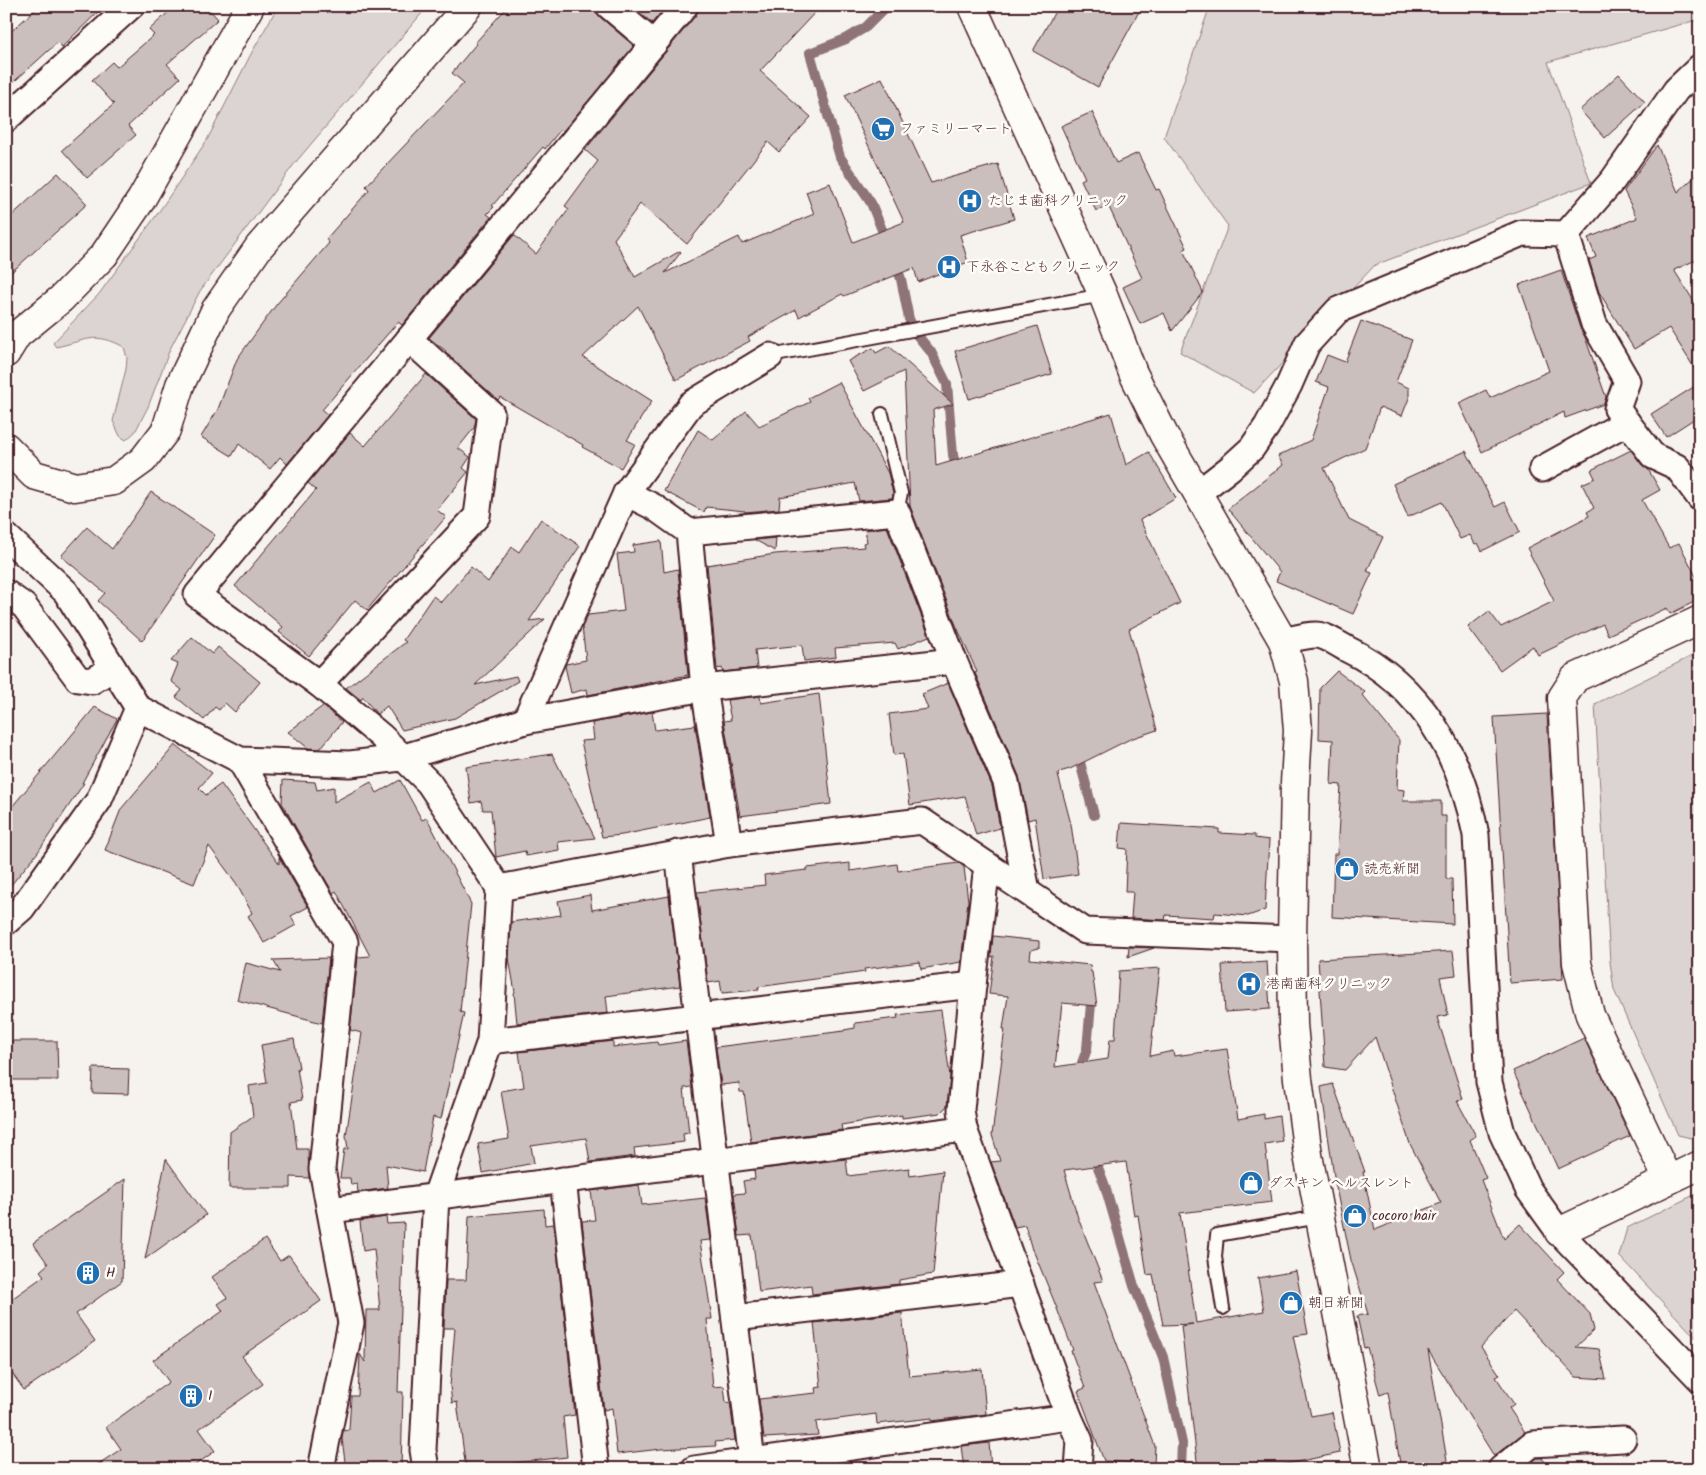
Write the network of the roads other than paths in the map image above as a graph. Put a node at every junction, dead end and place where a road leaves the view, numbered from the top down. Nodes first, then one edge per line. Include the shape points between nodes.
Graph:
1 (131, 6) edge
2 (250, 6) edge
3 (468, 6) edge
4 (609, 6) edge
5 (685, 6) edge
6 (972, 6) edge
7 (654, 44) junction
8 (1700, 68) edge
9 (6, 120) edge
10 (1566, 234) junction
11 (1103, 295) junction
12 (409, 339) junction
13 (6, 353) edge
14 (770, 356) joint
15 (882, 414) dead end
16 (1627, 422) junction
17 (6, 447) edge
18 (1542, 469) dead end
19 (626, 493) junction
20 (1198, 493) junction
21 (1700, 498) edge
22 (897, 512) junction
23 (689, 532) junction
24 (6, 536) edge
25 (6, 593) edge
26 (1700, 620) edge
27 (1283, 640) junction
28 (954, 661) junction
29 (113, 668) junction
30 (319, 684) junction
31 (704, 688) junction
32 (138, 708) junction
33 (525, 722) junction
34 (401, 758) junction
35 (240, 760) junction
36 (729, 844) junction
37 (678, 853) junction
38 (987, 865) junction
39 (499, 888) junction
40 (1027, 891) junction
41 (6, 922) edge
42 (1292, 939) junction
43 (973, 985) junction
44 (698, 1016) junction
45 (490, 1041) junction
46 (964, 1129) junction
47 (716, 1161) junction
48 (1700, 1165) edge
49 (563, 1180) junction
50 (1668, 1180) junction
51 (436, 1196) junction
52 (330, 1210) junction
53 (1320, 1217) junction
54 (1559, 1232) junction
55 (1021, 1284) junction
56 (1223, 1308) dead end
57 (735, 1318) junction
58 (1700, 1378) edge
59 (1069, 1417) junction
60 (1624, 1439) dead end
61 (753, 1465) edge
62 (321, 1469) edge
63 (426, 1469) edge
64 (596, 1469) edge
65 (694, 1469) edge
66 (1078, 1469) edge
67 (1368, 1469) edge
68 (1501, 1469) edge

1 - 9 street
2 - 13 street via 141,200 104,255 61,299 17,335
3 - 17 street via 259,247 216,309 180,385 166,430 143,460 114,481 75,487 34,475
4 - 7 street
5 - 7 street
6 - 11 street
7 - 12 street
8 - 10 street via 1676,90 1613,180
10 - 16 street via 1594,324 1627,381 1617,409
10 - 20 street via 1522,233 1338,310 1307,344 1267,426 1252,448
11 - 14 lane
11 - 20 street via 1133,372 1164,435
12 - 30 street via 491,414 476,516
12 - 30 street via 197,595
14 - 19 street via 691,404
15 - 22 lane via 901,493
16 - 18 street
16 - 21 street via 1653,456 1677,467
19 - 23 street via 654,507
19 - 33 street
20 - 27 street
22 - 23 street
22 - 28 street
23 - 31 street
24 - 29 street via 66,592
25 - 29 street via 24,606 78,679 92,681
26 - 50 street via 1574,678 1562,698 1577,963 1590,1015
27 - 42 street via 1294,682 1298,731
27 - 54 street via 1318,635 1354,652 1383,671 1433,722 1452,756 1463,783 1476,835 1489,1082 1494,1108 1528,1189
28 - 31 street
28 - 40 street via 1006,782
29 - 32 street
30 - 34 street via 381,736
31 - 33 street
31 - 36 street
32 - 35 street
32 - 41 street via 99,800 22,908
33 - 34 street
34 - 35 street via 350,764
34 - 39 street via 428,783
35 - 52 street via 345,942 322,1170
36 - 37 street
36 - 38 street via 922,821
37 - 39 street
37 - 44 street
38 - 40 street
38 - 43 street
39 - 45 street
40 - 42 street via 1086,931
42 - 53 street via 1298,1078
43 - 44 street
43 - 46 street via 961,1110
44 - 45 street
44 - 47 street
45 - 51 street
46 - 47 street
46 - 55 street
47 - 49 street
47 - 57 street
48 - 50 street
49 - 51 street
49 - 64 street
50 - 54 street
51 - 52 street
51 - 63 street via 423,1450
52 - 62 street via 351,1323
53 - 56 lane via 1216,1235 1215,1257
53 - 67 street
54 - 58 street
55 - 57 street
55 - 59 street
57 - 61 street
59 - 61 street
59 - 66 street via 1080,1441
60 - 68 street via 1532,1444
61 - 65 street

